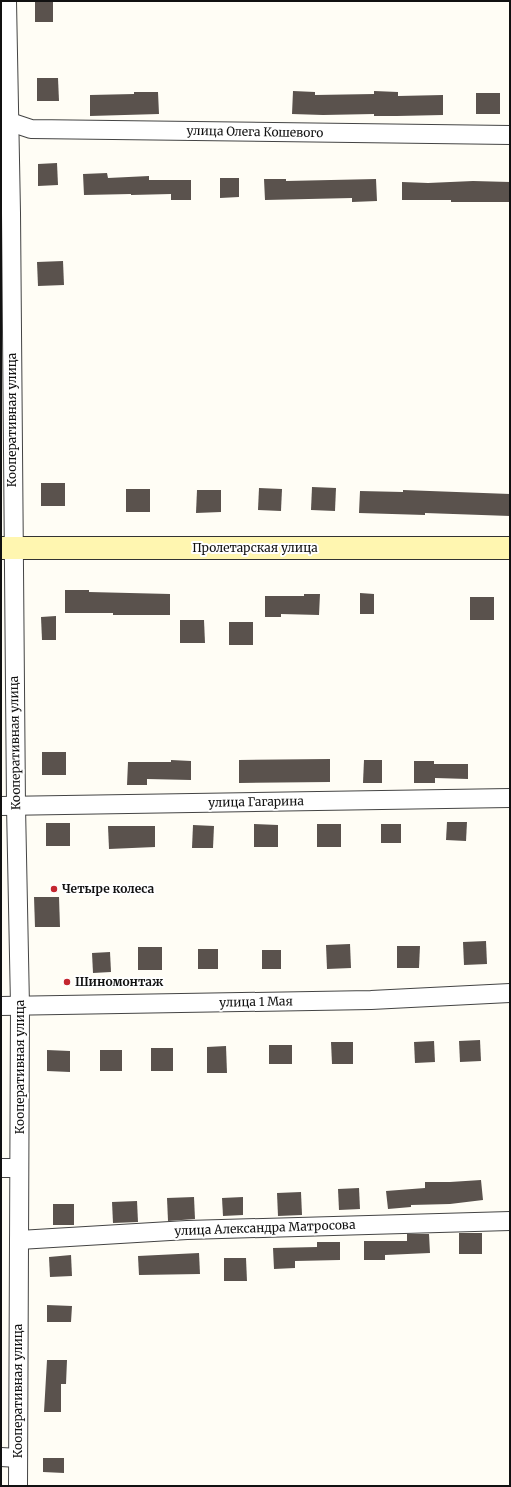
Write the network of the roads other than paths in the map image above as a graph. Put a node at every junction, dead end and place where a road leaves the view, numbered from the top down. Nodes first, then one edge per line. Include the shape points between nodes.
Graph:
1 (8, 1) edge
2 (5, 122) edge
3 (510, 135) edge
4 (7, 548) edge
5 (510, 548) edge
6 (510, 798) edge
7 (8, 806) edge
8 (510, 993) edge
9 (1, 1006) edge
10 (20, 1006) junction
11 (1, 1168) edge
12 (19, 1168) junction
13 (510, 1221) edge
14 (19, 1240) junction
15 (9, 1458) edge
16 (18, 1486) edge

1 - 2 street, Кооперативная улица
2 - 3 street, улица Олега Кошевого via 31,129
2 - 4 street, Кооперативная улица
4 - 5 main road, Пролетарская улица
4 - 7 street, Кооперативная улица
6 - 7 street, улица Гагарина
7 - 10 street, Кооперативная улица
8 - 10 street, улица 1 Мая via 371,1000
9 - 10 street, улица 1 Мая
10 - 12 street, Кооперативная улица
11 - 12 street
12 - 14 street, Кооперативная улица
13 - 14 street, улица Александра Матросова via 188,1230
14 - 15 street, Кооперативная улица
15 - 16 street, Кооперативная улица

